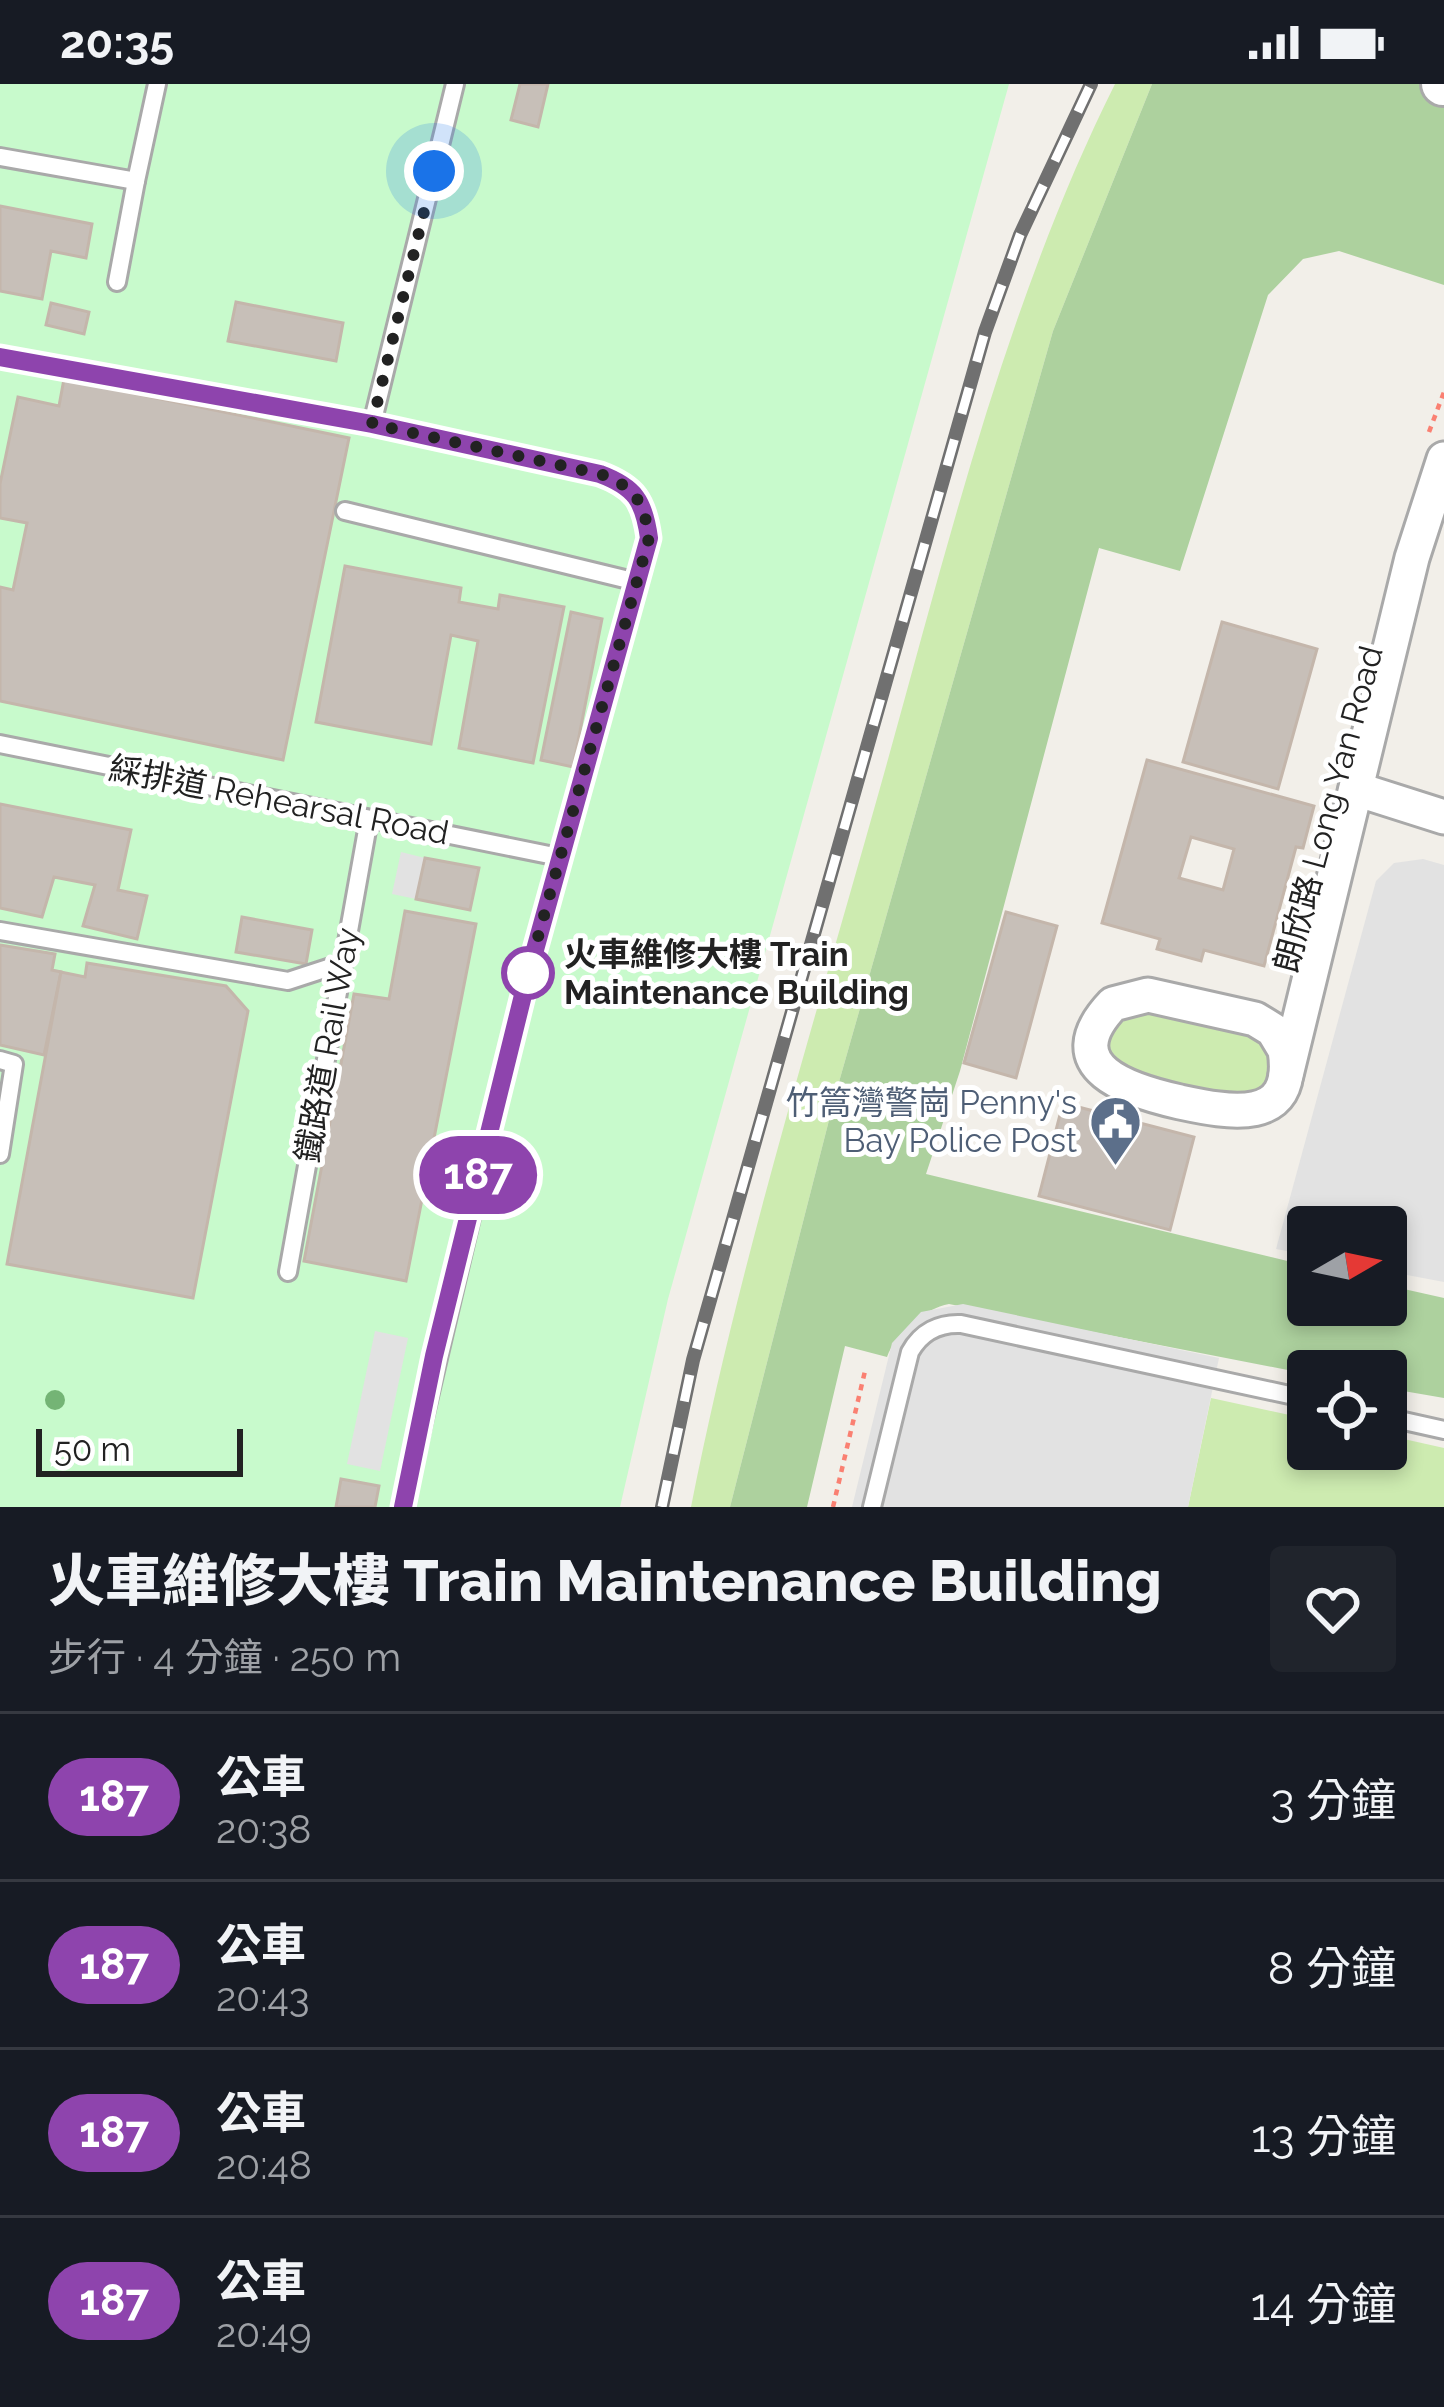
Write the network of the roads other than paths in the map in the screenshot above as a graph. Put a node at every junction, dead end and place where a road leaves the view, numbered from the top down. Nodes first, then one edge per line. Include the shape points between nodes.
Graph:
1 (157, 84) edge
2 (454, 84) edge
3 (0, 157) edge
4 (136, 181) junction
5 (117, 282) dead end
6 (0, 357) edge
7 (372, 424) junction
8 (1435, 449) edge
9 (345, 511) dead end
10 (638, 582) junction
11 (0, 744) edge
12 (1356, 789) junction
13 (1444, 818) edge
14 (369, 819) junction
15 (559, 856) junction
16 (0, 931) edge
17 (340, 964) junction
18 (1303, 994) junction
19 (1245, 1016) junction
20 (0, 1060) edge
21 (1286, 1076) junction
22 (0, 1154) edge
23 (289, 1272) dead end
24 (1287, 1395) edge
25 (1407, 1422) edge
26 (1444, 1430) edge
27 (403, 1507) edge
28 (872, 1507) edge

1 - 4 lane
2 - 7 lane
3 - 4 lane
4 - 5 lane
6 - 7 lane
7 - 10 lane via 628,485 644,506 649,538
8 - 12 street, 朗欣路 Long Yan Road
9 - 10 lane
10 - 15 lane
11 - 14 lane, 綵排道 Rehearsal Road
12 - 13 street
12 - 18 street, 朗欣路 Long Yan Road
14 - 15 lane, 綵排道 Rehearsal Road
14 - 17 lane, 鐵路道 Rail Way
15 - 27 lane
16 - 17 lane via 288,982
17 - 23 lane, 鐵路道 Rail Way
18 - 19 street via 1273,1015
18 - 21 street, 朗欣路 Long Yan Road
19 - 21 street via 1280,1039
19 - 21 street via 1148,994 1124,998 1102,1016 1096,1060 1129,1091 1232,1113 1261,1108
20 - 22 lane via 14,1064
24 - 28 lane via 940,1325 910,1352
25 - 26 lane

